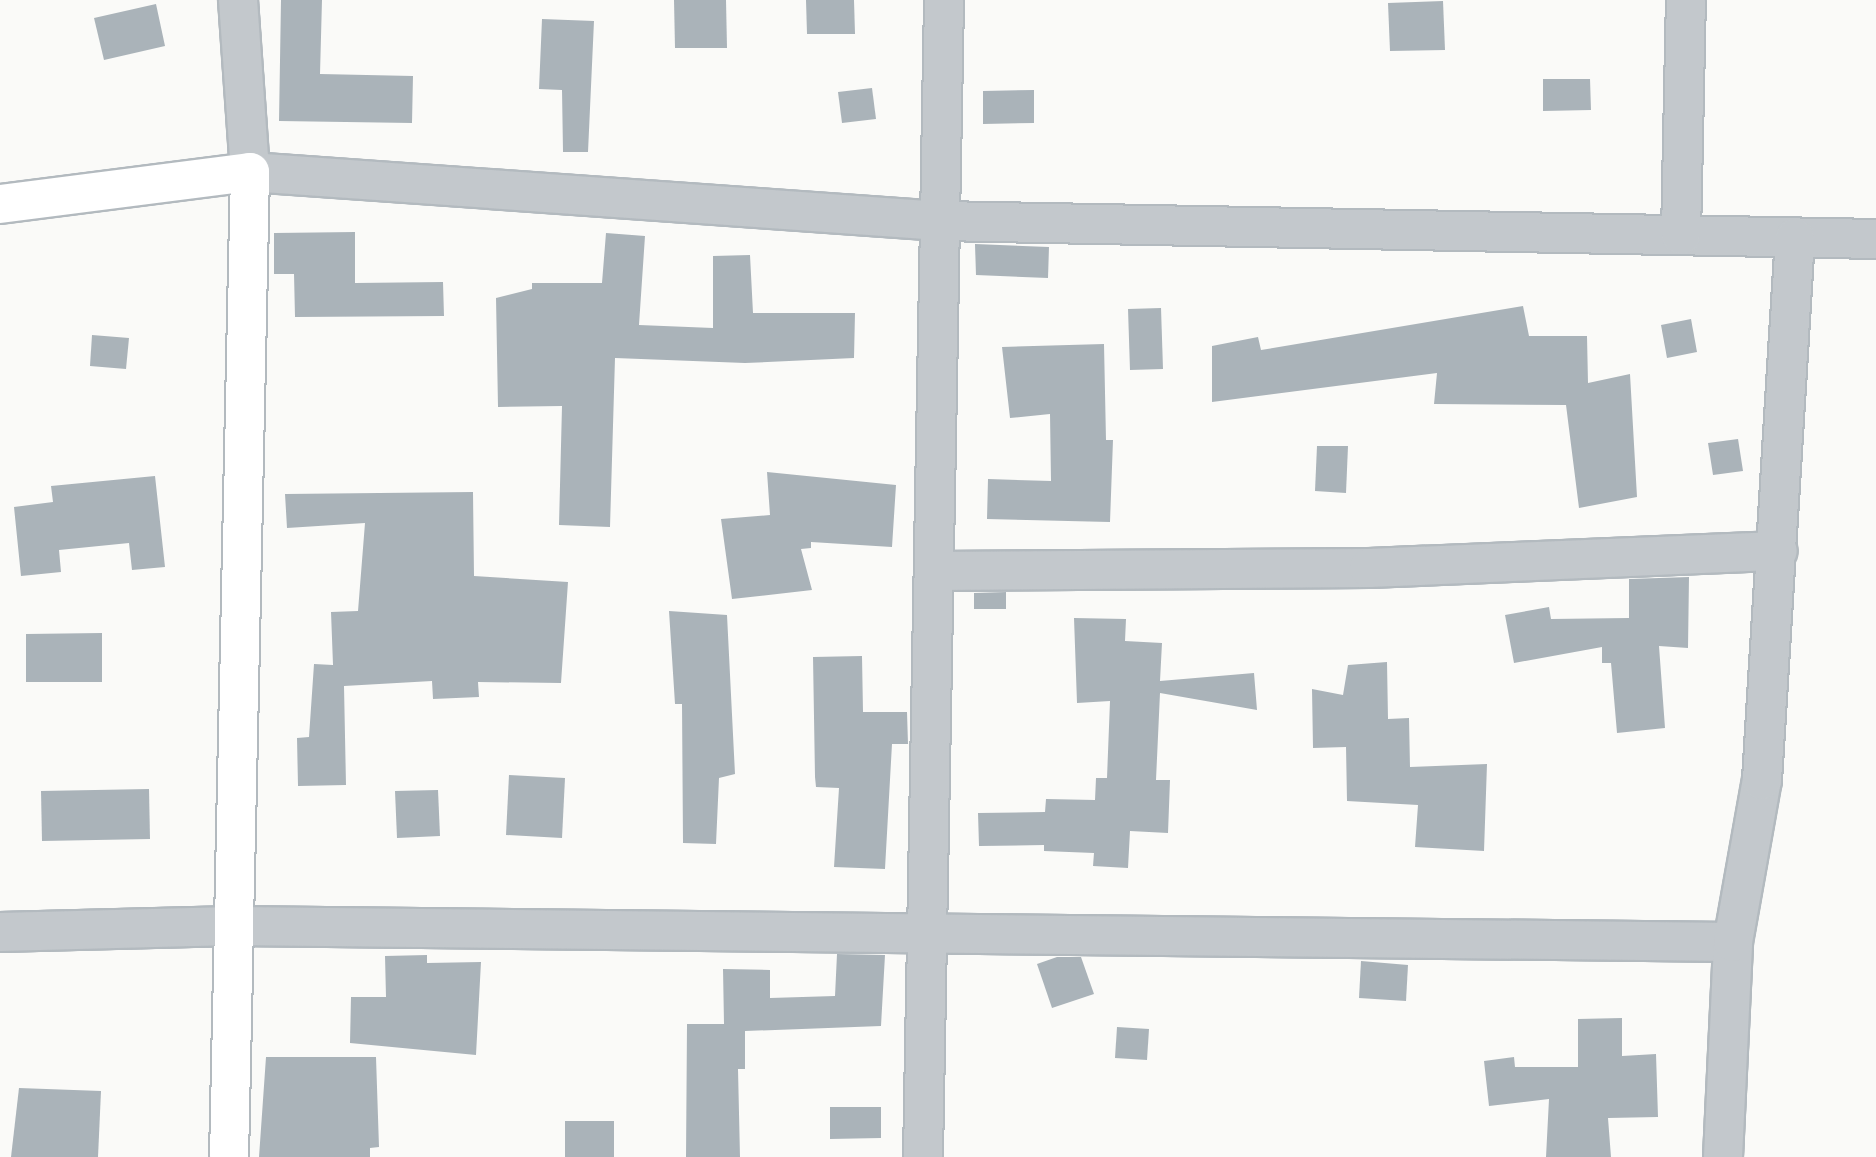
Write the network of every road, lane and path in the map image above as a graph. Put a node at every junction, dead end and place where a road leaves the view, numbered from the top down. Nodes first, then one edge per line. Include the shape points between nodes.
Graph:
1 (238, 0) edge
2 (944, 0) edge
3 (1686, 0) edge
4 (250, 172) junction
5 (0, 204) edge
6 (940, 221) junction
7 (1681, 235) junction
8 (1795, 238) junction
9 (1876, 239) edge
10 (1778, 551) junction
11 (934, 571) junction
12 (232, 926) junction
13 (0, 932) edge
14 (927, 936) junction
15 (1733, 942) junction
16 (229, 1157) edge
17 (923, 1157) edge
18 (1723, 1157) edge

1 - 4 street
2 - 6 street
3 - 7 street
4 - 5 main road
4 - 6 street
4 - 12 main road
6 - 7 street
6 - 11 street
7 - 8 street
8 - 9 street
8 - 10 street
10 - 11 street via 1369,568
10 - 15 street via 1762,780
11 - 14 street
12 - 13 street
12 - 14 street
12 - 16 main road
14 - 15 street
14 - 17 street
15 - 18 street

